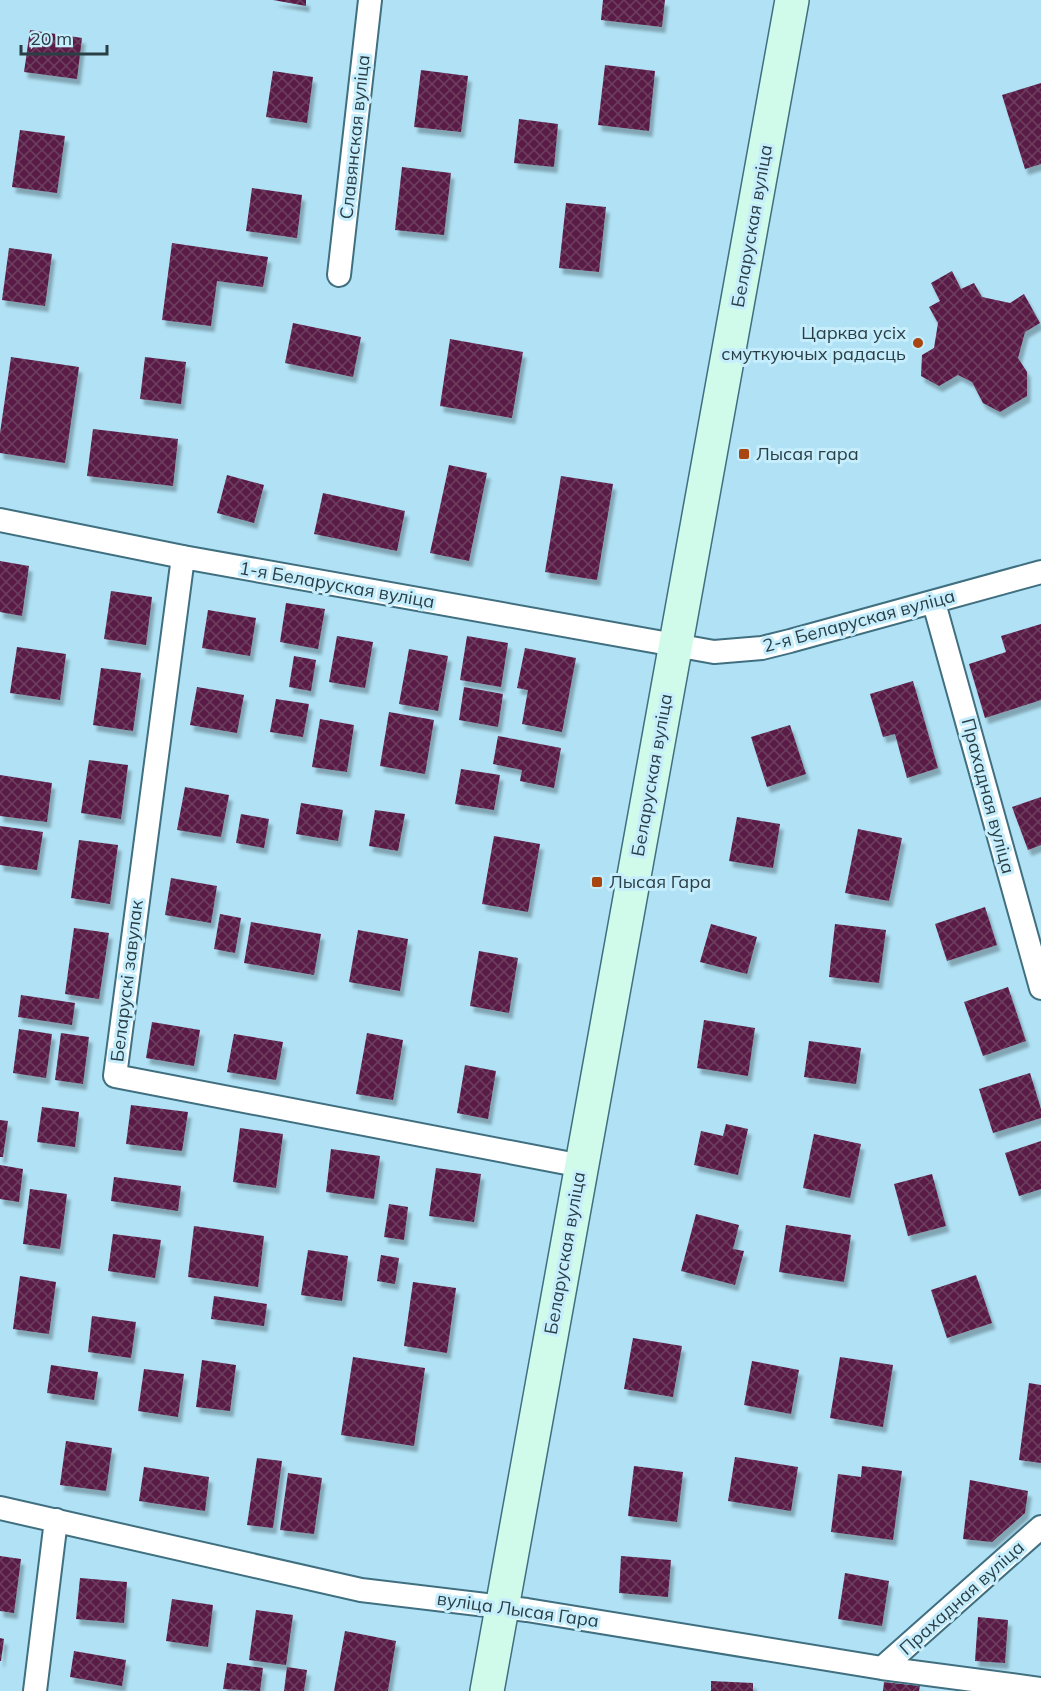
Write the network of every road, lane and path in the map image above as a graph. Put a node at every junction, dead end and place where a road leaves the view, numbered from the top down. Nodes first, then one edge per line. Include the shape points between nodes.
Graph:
1 (370, 0) edge
2 (792, 0) edge
3 (339, 275) dead end
4 (0, 520) edge
5 (183, 557) junction
6 (1041, 572) edge
7 (934, 603) junction
8 (675, 646) junction
9 (1041, 988) edge
10 (582, 1166) junction
11 (0, 1509) edge
12 (56, 1520) junction
13 (1041, 1527) edge
14 (503, 1607) junction
15 (882, 1668) junction
16 (1008, 1688) edge
17 (1041, 1689) edge
18 (35, 1691) edge
19 (487, 1691) edge

1 - 3 street, Славянская вуліца
2 - 8 main road, Беларуская вуліца
4 - 5 street, 1-я Беларуская вуліца
5 - 8 street, 1-я Беларуская вуліца
5 - 10 street, Беларускі завулак via 115,1076
6 - 7 street, 2-я Беларуская вуліца
7 - 8 street, 2-я Беларуская вуліца via 762,648 714,652
7 - 9 street, Прахадная вуліца
8 - 10 main road, Беларуская вуліца
10 - 14 main road, Беларуская вуліца
11 - 12 street, вуліца Лысая Гара
12 - 14 street, вуліца Лысая Гара via 361,1590
12 - 18 street
13 - 15 street, Прахадная вуліца
14 - 15 street, вуліца Лысая Гара
14 - 19 main road, Беларуская вуліца
15 - 16 street, вуліца Лысая Гара
16 - 17 street, вуліца Лысая Гара

